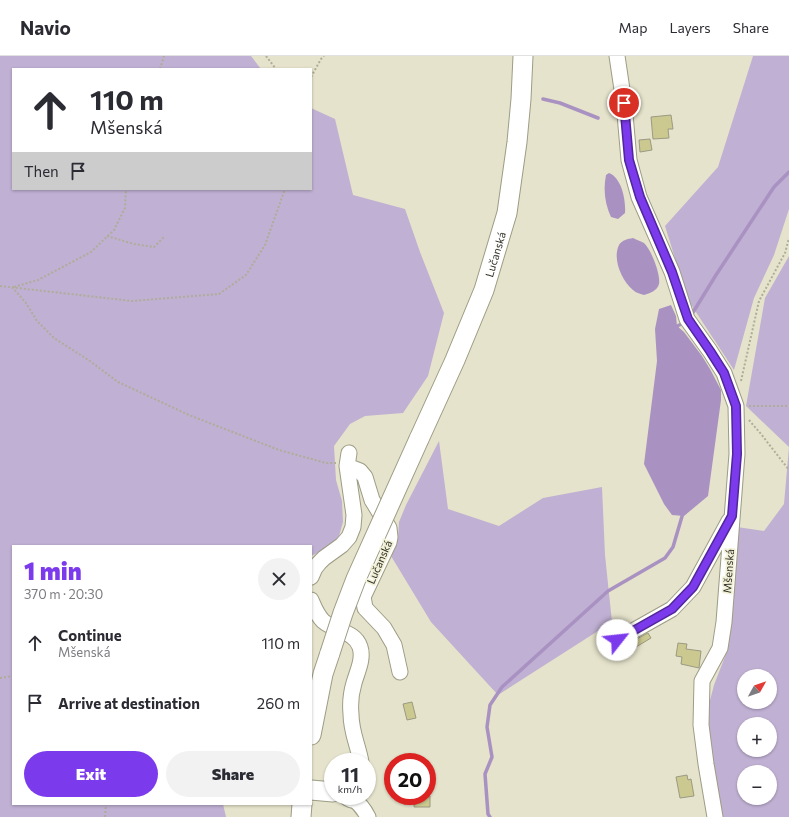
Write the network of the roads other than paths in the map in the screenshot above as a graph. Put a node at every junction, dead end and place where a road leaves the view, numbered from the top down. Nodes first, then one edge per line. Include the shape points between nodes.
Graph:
1 (523, 56) edge
2 (617, 56) edge
3 (732, 516) junction
4 (312, 575) edge
5 (312, 602) edge
6 (617, 640) dead end
7 (400, 672) dead end
8 (312, 730) edge
9 (358, 753) edge
10 (312, 790) edge
11 (324, 791) edge
12 (302, 805) edge
13 (360, 805) edge
14 (301, 817) edge
15 (368, 817) edge
16 (714, 817) edge

1 - 8 main road, Lučanská, bridge via 517,142 507,213 484,290 356,579 323,674
2 - 3 street, Mšenská via 629,160 640,197 672,272 688,319 724,373 736,406 737,454
3 - 6 street via 693,587 672,609
3 - 16 street, Mšenská via 720,648 702,681 701,725
4 - 7 street, Lučanská via 319,562 342,545 353,527 348,459 363,474 372,500 389,528 389,542 363,596 365,608 384,628 394,645
5 - 9 street via 324,622 357,640 360,647 361,656 351,698 350,715
10 - 11 main road
12 - 14 main road
13 - 15 street

